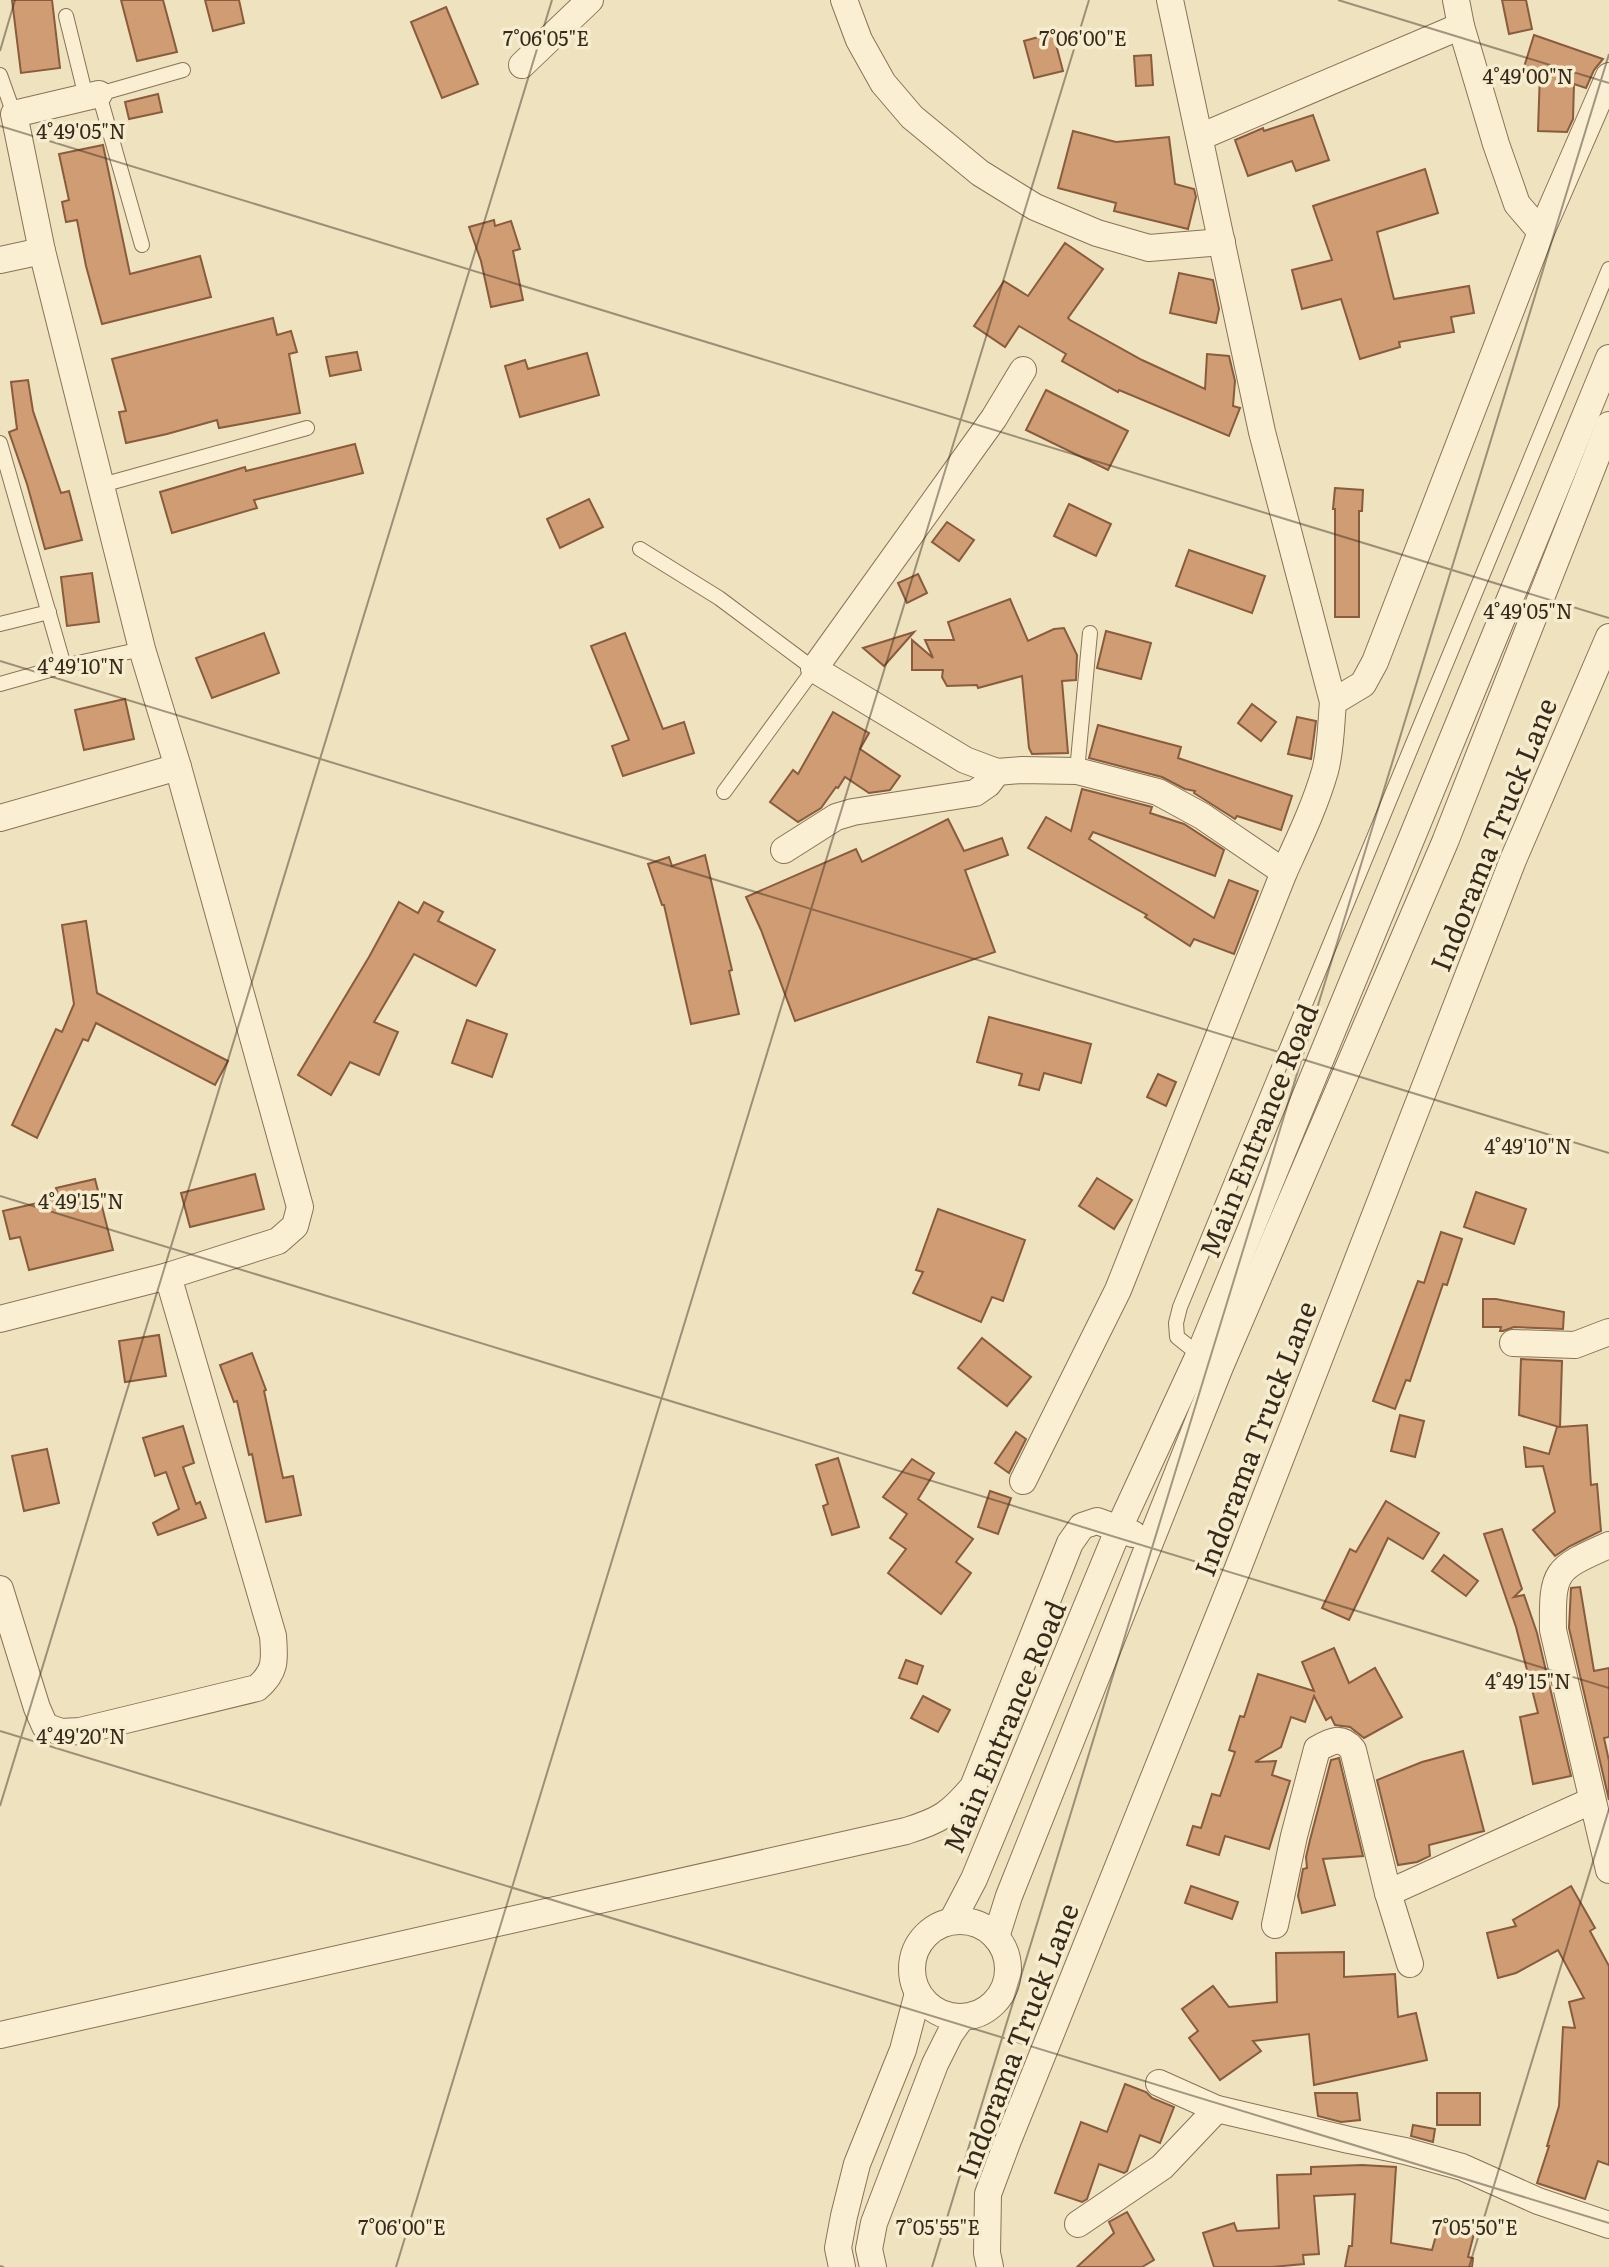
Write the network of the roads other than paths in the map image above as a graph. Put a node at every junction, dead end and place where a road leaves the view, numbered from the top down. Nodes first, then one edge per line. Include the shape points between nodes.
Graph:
1 (590, 0) edge
2 (844, 0) edge
3 (1170, 0) edge
4 (1458, 13) edge
5 (66, 16) dead end
6 (522, 65) dead end
7 (183, 70) dead end
8 (0, 75) edge
9 (1609, 76) edge
10 (92, 96) junction
11 (14, 114) junction
12 (1200, 137) junction
13 (1541, 232) junction
14 (1222, 242) junction
15 (142, 245) dead end
16 (42, 251) junction
17 (0, 260) edge
18 (1609, 269) edge
19 (1609, 358) edge
20 (1023, 370) dead end
21 (1609, 425) edge
22 (307, 428) dead end
23 (0, 443) edge
24 (102, 485) junction
25 (640, 549) dead end
26 (49, 612) junction
27 (0, 624) edge
28 (1090, 633) dead end
29 (1609, 637) edge
30 (142, 649) junction
31 (64, 666) junction
32 (814, 669) junction
33 (0, 684) edge
34 (1333, 702) junction
35 (178, 767) junction
36 (1077, 771) junction
37 (997, 772) junction
38 (724, 792) dead end
39 (0, 818) edge
40 (784, 850) dead end
41 (1284, 872) junction
42 (168, 1276) junction
43 (0, 1319) edge
44 (1609, 1332) edge
45 (1513, 1343) dead end
46 (1210, 1361) junction
47 (1023, 1481) dead end
48 (1119, 1528) junction
49 (1150, 1543) junction
50 (1609, 1545) edge
51 (0, 1589) edge
52 (1591, 1801) junction
53 (1609, 1870) edge
54 (1388, 1893) junction
55 (952, 1921) junction
56 (1275, 1925) dead end
57 (996, 1937) junction
58 (1410, 1964) dead end
59 (918, 1993) junction
60 (962, 2017) junction
61 (0, 2035) edge
62 (1159, 2083) dead end
63 (1217, 2109) junction
64 (1078, 2224) dead end
65 (1609, 2225) edge
66 (842, 2267) edge
67 (873, 2267) edge
68 (990, 2267) edge

1 - 6 street
2 - 14 street via 883,83 912,117 980,173 1035,207 1149,248
3 - 12 street
4 - 12 street
4 - 13 street via 1517,204
5 - 10 lane
7 - 10 lane
8 - 11 lane
9 - 13 street
10 - 11 street
10 - 15 lane
11 - 16 street
12 - 14 street
13 - 34 street via 1375,662 1363,684
14 - 34 street via 1262,432
16 - 17 street
16 - 24 street
18 - 46 lane via 1180,1307 1177,1337
19 - 46 street, Main Entrance Road
20 - 32 street
21 - 46 street via 1445,842
22 - 24 lane
23 - 26 lane
24 - 30 street
25 - 32 lane via 719,598
26 - 27 lane
26 - 31 lane
28 - 36 lane
29 - 68 street, Indorama Truck Lane via 1513,860 1007,2143 988,2194
30 - 31 lane
30 - 35 street
31 - 33 lane
32 - 37 street via 965,760
32 - 38 lane
34 - 41 street via 1325,769
35 - 39 street
35 - 42 street via 300,1207 295,1226 278,1241
36 - 37 street
36 - 41 street via 1158,792
37 - 40 street via 975,793 836,817
41 - 47 street via 1118,1290
42 - 43 street
42 - 51 street via 273,1636 275,1662 268,1679 257,1688 61,1732 45,1726 37,1708
44 - 45 street via 1575,1345
46 - 48 street, Main Entrance Road
46 - 49 street
48 - 49 street
48 - 55 street, Main Entrance Road
48 - 61 street via 1097,1521 1082,1526 1070,1543 973,1787 935,1822
49 - 57 street
50 - 52 street via 1571,1562 1552,1593 1553,1630
52 - 53 street
52 - 54 street
54 - 56 street via 1353,1750 1348,1743 1330,1742 1317,1749
54 - 58 street
55 - 57 street via 968,1921
55 - 59 street via 928,1932 913,1954 912,1981
57 - 60 street via 1008,1961 1005,1988 987,2009
59 - 60 street via 944,2015
59 - 66 street via 903,2050 857,2164 838,2248
60 - 67 street via 935,2064 874,2223 869,2249
62 - 63 street
63 - 64 street via 1162,2167
63 - 65 street via 1462,2167

